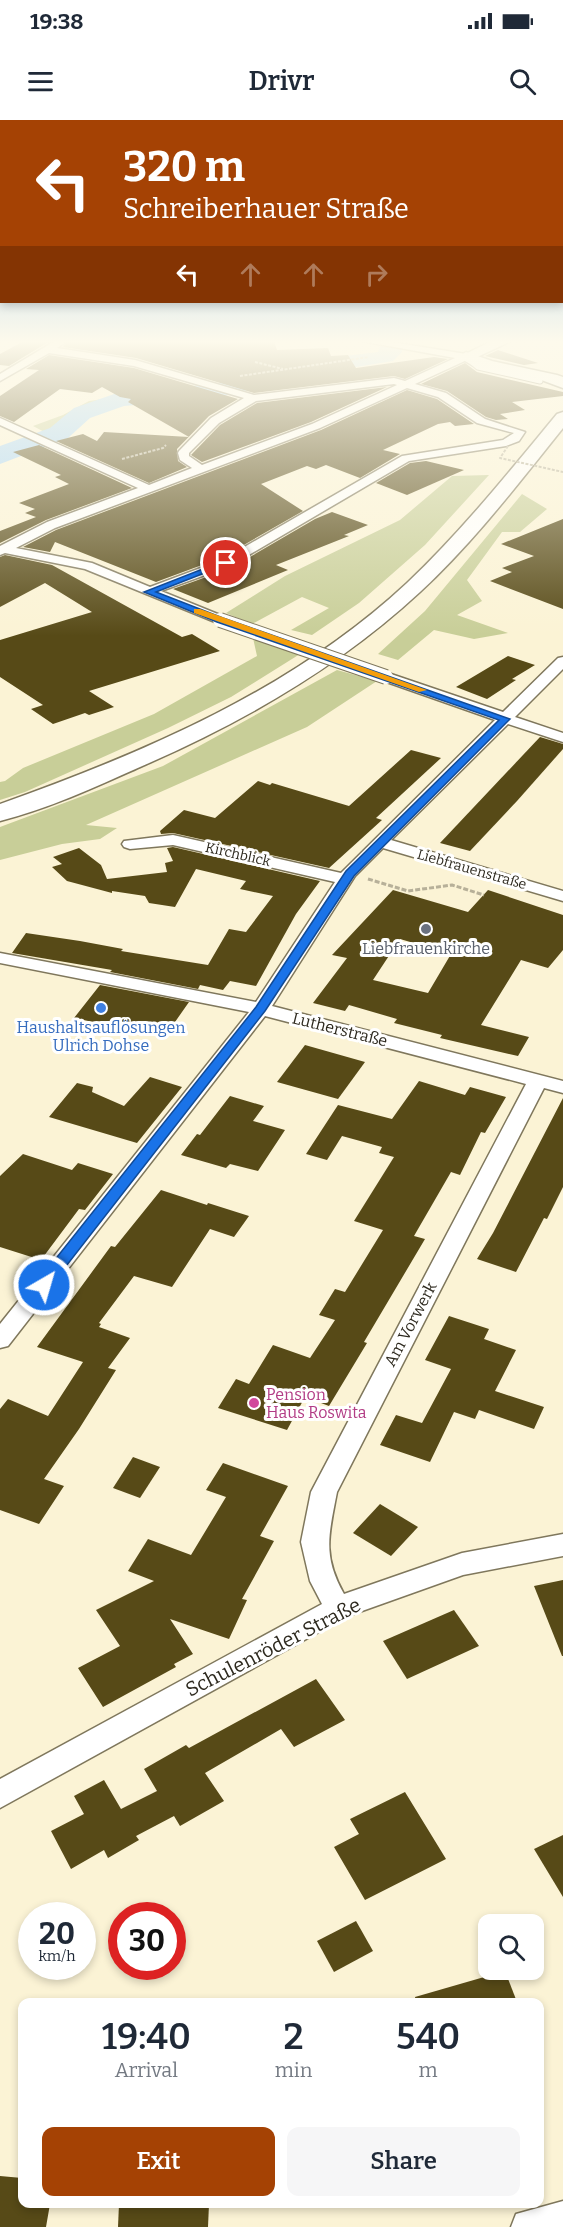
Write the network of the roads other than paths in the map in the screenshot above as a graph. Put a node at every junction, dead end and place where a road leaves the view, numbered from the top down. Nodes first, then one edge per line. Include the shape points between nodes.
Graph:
1 (42, 439) edge
2 (195, 439) edge
3 (280, 439) edge
4 (512, 439) edge
5 (542, 439) edge
6 (563, 446) edge
7 (529, 459) junction
8 (201, 469) junction
9 (147, 488) junction
10 (1, 550) edge
11 (148, 592) junction
12 (563, 661) edge
13 (505, 719) junction
14 (563, 738) edge
15 (0, 813) edge
16 (130, 843) dead end
17 (382, 843) junction
18 (348, 876) junction
19 (563, 896) edge
20 (0, 958) edge
21 (261, 1009) junction
22 (538, 1080) junction
23 (563, 1087) edge
24 (0, 1340) edge
25 (563, 1545) edge
26 (338, 1608) junction
27 (0, 1794) edge
28 (563, 2219) edge
29 (530, 2227) edge

1 - 9 street
2 - 8 street via 183,456
3 - 8 street
4 - 11 street via 406,458 226,563
5 - 7 highway
6 - 7 highway
7 - 15 highway via 424,578 319,662 197,732 103,774
8 - 9 street
9 - 10 street via 51,525
10 - 11 street via 88,566
11 - 13 street, bridge
12 - 13 street
13 - 14 street
13 - 17 street
16 - 18 street, Kirchblick via 173,840
17 - 18 street
17 - 19 street, Liebfrauenstraße
18 - 21 street
20 - 21 street, Lutherstraße
21 - 22 street, Lutherstraße
21 - 24 street
22 - 23 street, Lutherstraße
22 - 26 street, Am Vorwerk via 324,1492 314,1542 323,1581
25 - 26 street, Schulenröder Straße via 462,1564
26 - 27 street, Schulenröder Straße
28 - 29 street

